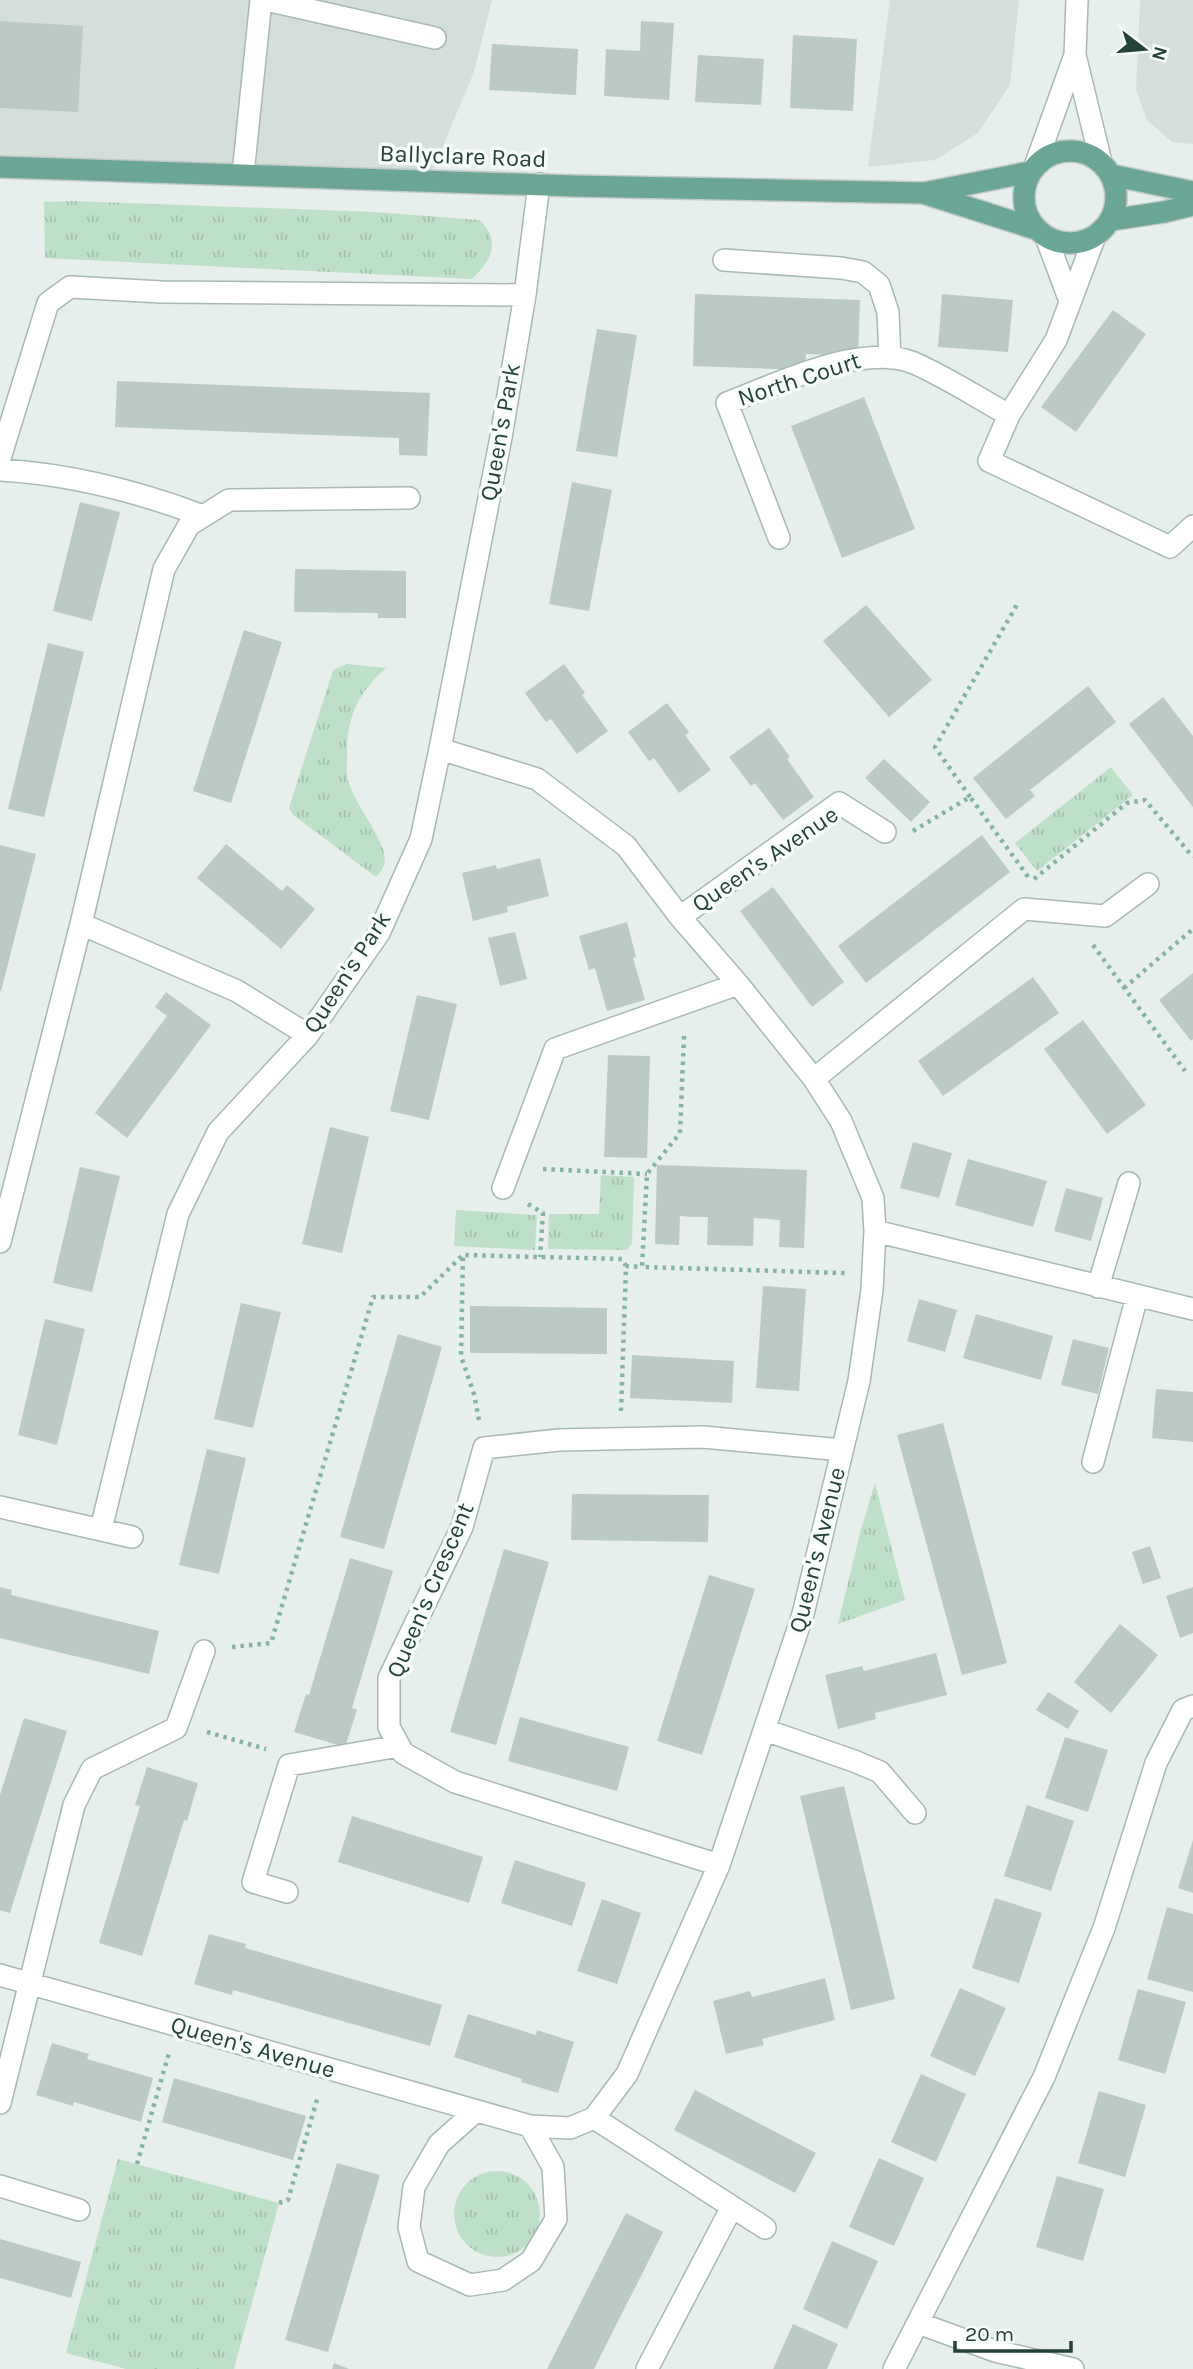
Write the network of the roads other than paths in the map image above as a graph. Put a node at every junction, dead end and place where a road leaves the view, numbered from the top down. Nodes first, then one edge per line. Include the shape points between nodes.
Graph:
1 (261, 0) edge
2 (266, 0) edge
3 (1077, 0) edge
4 (435, 38) dead end
5 (1074, 55) junction
6 (0, 167) edge
7 (1033, 169) junction
8 (1106, 169) junction
9 (243, 174) junction
10 (539, 184) junction
11 (1193, 192) edge
12 (924, 193) junction
13 (1193, 205) edge
14 (1111, 220) junction
15 (1041, 233) junction
16 (1096, 236) junction
17 (724, 260) dead end
18 (525, 295) junction
19 (1070, 300) junction
20 (890, 358) junction
21 (1009, 415) junction
22 (0, 458) edge
23 (0, 471) edge
24 (409, 498) dead end
25 (203, 516) junction
26 (1193, 526) edge
27 (779, 538) dead end
28 (440, 749) junction
29 (885, 832) road end
30 (1147, 884) dead end
31 (680, 917) junction
32 (81, 925) junction
33 (738, 984) junction
34 (308, 1035) junction
35 (814, 1079) junction
36 (1129, 1183) dead end
37 (503, 1188) road end
38 (876, 1231) junction
39 (0, 1242) edge
40 (1098, 1287) junction
41 (1137, 1296) junction
42 (1193, 1309) edge
43 (842, 1450) junction
44 (1093, 1462) dead end
45 (0, 1507) edge
46 (101, 1529) junction
47 (132, 1537) dead end
48 (204, 1651) road end
49 (1193, 1706) edge
50 (765, 1730) junction
51 (399, 1746) junction
52 (915, 1814) dead end
53 (719, 1865) junction
54 (287, 1892) dead end
55 (0, 1975) edge
56 (31, 1983) junction
57 (0, 2103) edge
58 (476, 2110) junction
59 (594, 2118) junction
60 (530, 2126) junction
61 (0, 2186) edge
62 (732, 2207) junction
63 (79, 2210) dead end
64 (765, 2228) dead end
65 (918, 2323) junction
66 (647, 2369) edge
67 (894, 2369) edge
68 (1073, 2369) edge

1 - 9 street
2 - 4 street
3 - 5 street
5 - 7 street
5 - 8 street
6 - 9 main road, Ballyclare Road
7 - 8 main road via 1053,154 1074,150 1089,154
7 - 12 main road, Ballyclare Road
7 - 15 main road via 1024,204
8 - 11 main road
8 - 14 main road via 1116,190
9 - 10 main road, Ballyclare Road
10 - 12 main road, Ballyclare Road
10 - 18 street, Queen's Park
12 - 15 main road, Ballyclare Road
13 - 14 main road
14 - 16 main road
15 - 16 main road via 1071,244
15 - 19 street
16 - 19 street
17 - 20 street, North Court via 863,272 879,285 888,312
18 - 22 street via 70,287 48,303
18 - 28 street, Queen's Park
19 - 21 street via 1056,340
20 - 21 street, North Court via 912,362
20 - 27 street, North Court via 843,361 727,403
21 - 26 street via 989,461 1170,547
23 - 25 street via 87,481
24 - 25 street via 229,500
25 - 32 street via 189,525 164,569
28 - 31 street, Queen's Avenue via 537,779 626,846
28 - 34 street, Queen's Park via 421,838 379,933
29 - 31 street, Queen's Avenue via 839,803
30 - 35 street via 1105,916 1024,909
31 - 33 street, Queen's Avenue
32 - 34 street via 237,991
32 - 39 street
33 - 35 street, Queen's Avenue
33 - 37 street via 555,1049
34 - 46 street, Queen's Park via 218,1132 178,1214
35 - 38 street, Queen's Avenue via 841,1121 873,1198
36 - 40 street
38 - 40 street
38 - 43 street, Queen's Avenue via 859,1381
40 - 41 street
41 - 42 street
41 - 44 street
43 - 50 street, Queen's Avenue via 803,1614
43 - 51 street, Queen's Crescent via 703,1437 559,1440 484,1448 462,1527 389,1678 389,1727
45 - 46 street
46 - 47 street
48 - 56 street via 176,1728 92,1769 74,1805
49 - 65 street via 1183,1710 1156,1763 1104,1928 1044,2077
50 - 52 street via 880,1772
50 - 53 street, Queen's Avenue
51 - 53 street via 403,1753 455,1782
51 - 54 street via 289,1765 253,1882
53 - 59 street, Queen's Avenue via 627,2074
55 - 56 street, Queen's Avenue
56 - 57 street
56 - 58 street, Queen's Avenue
58 - 60 street, Queen's Avenue
58 - 60 street via 439,2144 414,2187 409,2227 418,2261 470,2285 503,2280 531,2261 556,2219 553,2166
59 - 60 street, Queen's Avenue via 570,2128
59 - 62 street
61 - 63 street
62 - 64 street
62 - 66 street
65 - 67 street
65 - 68 street via 995,2351

